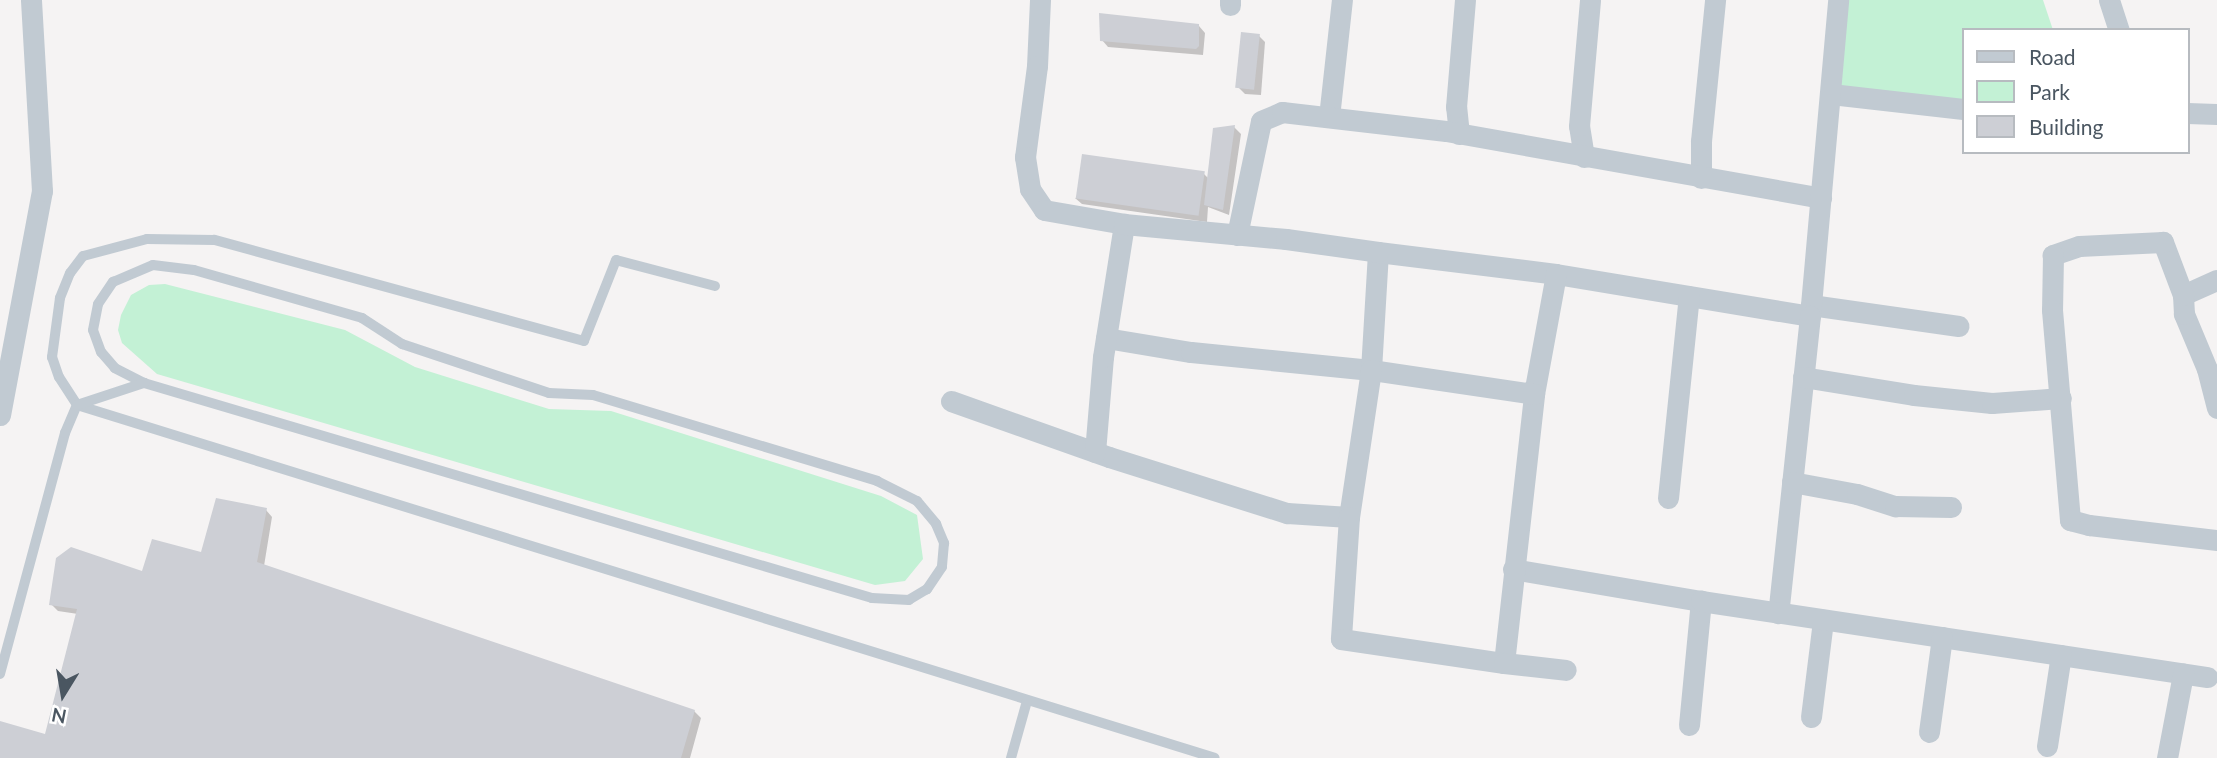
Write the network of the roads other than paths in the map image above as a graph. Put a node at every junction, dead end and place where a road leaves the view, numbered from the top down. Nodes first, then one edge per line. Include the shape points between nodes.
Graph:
1 (31, 0) edge
2 (1040, 0) edge
3 (1342, 0) edge
4 (1465, 0) edge
5 (1590, 0) edge
6 (1715, 0) edge
7 (1838, 0) edge
8 (2109, 0) edge
9 (2118, 28) edge
10 (1831, 94) junction
11 (1962, 110) edge
12 (2189, 113) edge
13 (2217, 114) edge
14 (1329, 117) junction
15 (1459, 134) junction
16 (1584, 157) junction
17 (1701, 178) junction
18 (1821, 198) junction
19 (1124, 224) junction
20 (1237, 235) junction
21 (1378, 252) junction
22 (1556, 274) junction
23 (2217, 280) edge
24 (715, 286) dead end
25 (2183, 295) junction
26 (1689, 296) junction
27 (1810, 310) junction
28 (1959, 326) dead end
29 (1106, 338) junction
30 (1371, 370) junction
31 (1803, 377) junction
32 (145, 383) junction
33 (1534, 394) junction
34 (2061, 398) junction
35 (951, 401) dead end
36 (77, 405) junction
37 (2217, 408) edge
38 (0, 415) edge
39 (1095, 452) junction
40 (1792, 482) junction
41 (1668, 498) dead end
42 (1951, 508) dead end
43 (1349, 517) junction
44 (2217, 540) edge
45 (1513, 569) junction
46 (1701, 601) junction
47 (1778, 613) junction
48 (1823, 620) junction
49 (1942, 637) junction
50 (2062, 655) junction
51 (1504, 663) junction
52 (1566, 670) dead end
53 (0, 674) edge
54 (2183, 674) junction
55 (2207, 677) dead end
56 (1027, 701) junction
57 (1811, 717) dead end
58 (1689, 725) dead end
59 (1929, 732) dead end
60 (2047, 746) dead end
61 (1011, 758) edge
62 (1215, 758) edge
63 (2167, 758) edge

1 - 38 street via 42,191
2 - 19 street via 1026,157 1030,189 1044,210
3 - 14 street
4 - 15 street via 1456,107
5 - 16 street via 1578,126
6 - 17 street via 1700,141
7 - 10 street
8 - 9 street
10 - 11 street
10 - 18 street
12 - 13 street
14 - 15 street
14 - 20 street via 1282,112 1261,121
15 - 16 street
16 - 17 street
17 - 18 street
18 - 27 street
19 - 20 street
19 - 29 street
20 - 21 street
21 - 22 street
21 - 30 street
22 - 26 street
22 - 33 street
23 - 25 street
24 - 36 lane via 616,260 584,341 214,240 147,239 83,256 70,273 60,298 52,357
25 - 34 street via 2163,242 2079,246 2053,255 2052,310
25 - 37 street via 2184,314 2204,359
26 - 27 street
26 - 41 street
27 - 28 street
27 - 31 street
29 - 30 street via 1191,352
29 - 39 street
30 - 33 street
30 - 43 street
31 - 34 street via 1968,401
31 - 40 street
32 - 32 lane via 872,598 909,600 927,589 942,567 944,543 936,524 917,501 877,481 593,395 549,393 402,344 362,318 194,270 153,265 131,272 113,282 98,303 93,330 101,352 115,368
32 - 36 lane
33 - 45 street
34 - 44 street via 2070,520
35 - 39 street
36 - 53 lane via 65,433
36 - 56 lane
39 - 43 street via 1287,513
40 - 42 street via 1895,506
40 - 47 street
43 - 51 street via 1341,639
45 - 46 street
45 - 51 street
46 - 47 street
46 - 58 street
47 - 48 street
48 - 49 street
48 - 57 street
49 - 50 street
49 - 59 street
50 - 54 street
50 - 60 street
51 - 52 street
54 - 55 street
54 - 63 street
56 - 61 lane
56 - 62 lane

